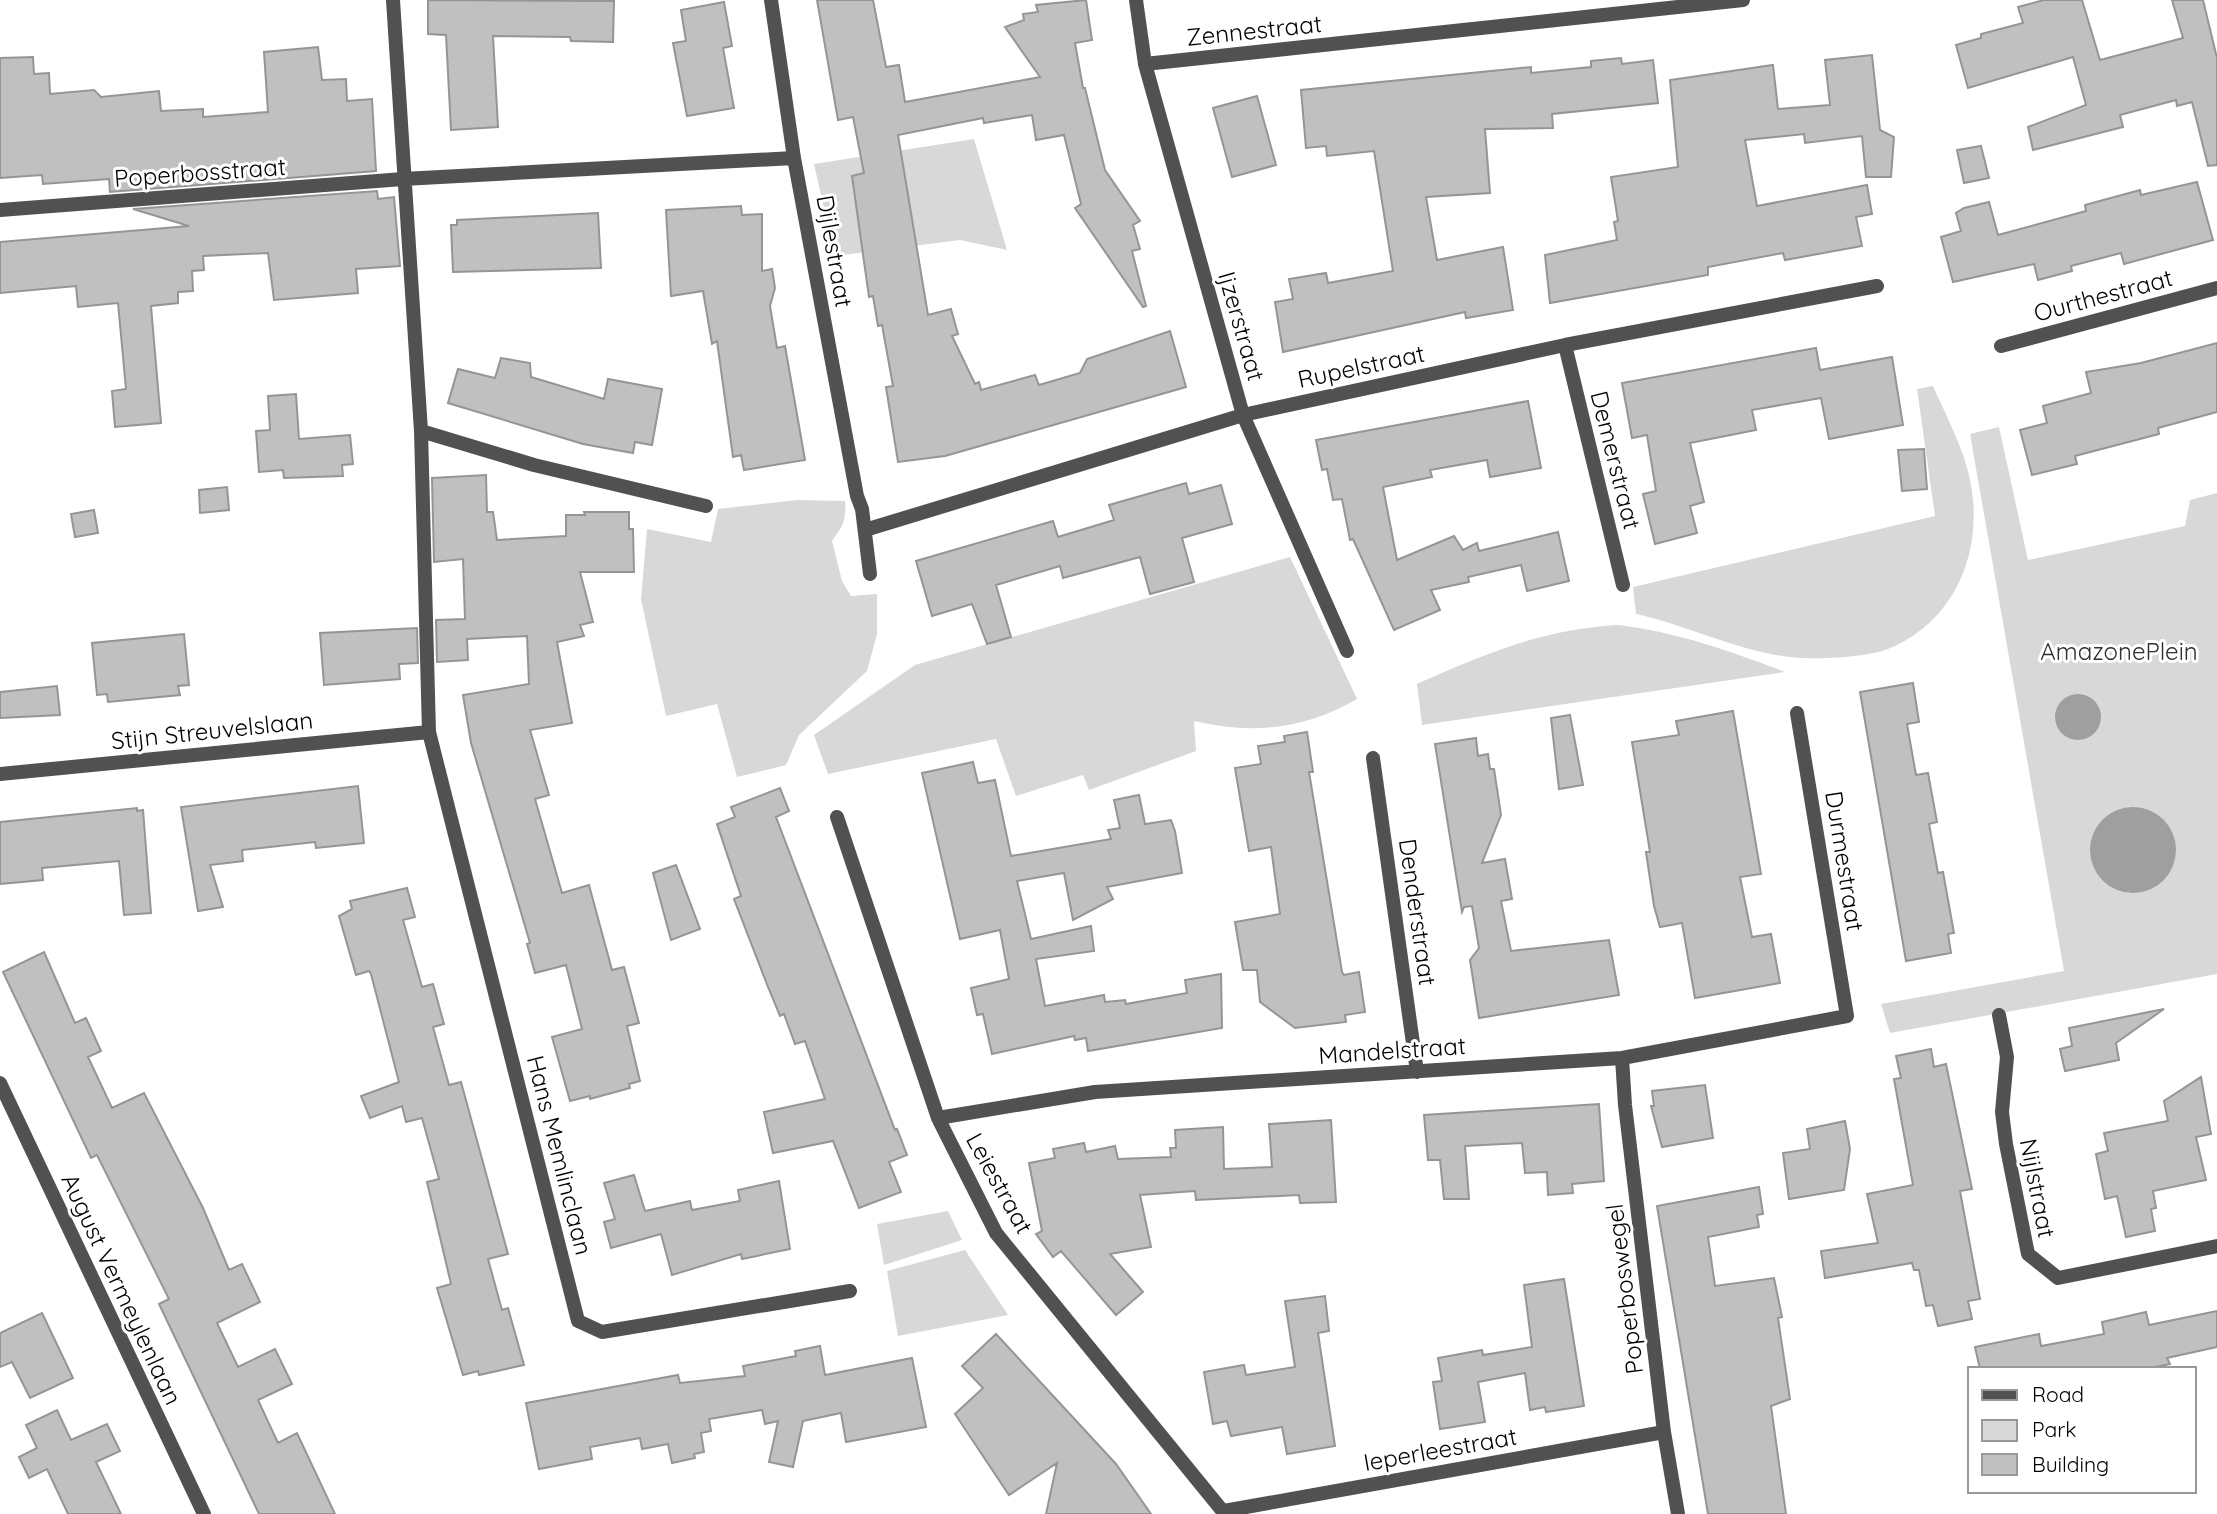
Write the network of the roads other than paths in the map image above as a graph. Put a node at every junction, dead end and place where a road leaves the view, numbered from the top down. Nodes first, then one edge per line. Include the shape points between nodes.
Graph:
1 (393, 0) edge
2 (771, 0) edge
3 (1136, 0) edge
4 (1742, 0) edge
5 (1664, 5) edge
6 (1145, 64) junction
7 (794, 158) junction
8 (402, 179) junction
9 (0, 210) edge
10 (1877, 286) dead end
11 (2217, 288) edge
12 (1565, 345) junction
13 (2001, 346) dead end
14 (1244, 415) junction
15 (421, 431) junction
16 (706, 506) dead end
17 (865, 530) junction
18 (870, 574) dead end
19 (1623, 585) dead end
20 (1347, 651) dead end
21 (1797, 713) dead end
22 (429, 732) junction
23 (1373, 758) dead end
24 (0, 774) edge
25 (837, 817) dead end
26 (1999, 1015) dead end
27 (1847, 1016) joint
28 (1622, 1058) junction
29 (1417, 1072) junction
30 (0, 1083) edge
31 (938, 1118) junction
32 (2217, 1246) edge
33 (850, 1291) dead end
34 (1664, 1432) junction
35 (1224, 1513) edge
36 (204, 1514) edge
37 (1678, 1514) edge

1 - 8 street
2 - 7 street, Dijlestraat
3 - 6 street, Ijzerstraat
4 - 5 street, Zennestraat
5 - 6 street, Zennestraat
6 - 14 street, Ijzerstraat
7 - 8 street, Poperbosstraat
7 - 17 street, Dijlestraat
8 - 9 street, Poperbosstraat
8 - 15 street
10 - 12 street, Rupelstraat
11 - 13 street, Ourthestraat
12 - 14 street, Rupelstraat
12 - 19 street, Demerstraat
14 - 17 street, Rupelstraat
14 - 20 street, Ijzerstraat
15 - 16 street via 534,465
15 - 22 street
17 - 18 street
21 - 27 street, Durmestraat
22 - 24 street, Stijn Streuvelslaan
22 - 33 street, Hans Memlinclaan via 578,1321 602,1332
23 - 29 street, Denderstraat
25 - 31 street, Leiestraat
26 - 32 street, Nijlstraat via 2007,1057 2002,1112 2028,1254 2057,1278
27 - 28 street, Mandelstraat
28 - 29 street, Mandelstraat
28 - 34 street, Poperboswegel
29 - 31 street, Mandelstraat via 1095,1092
30 - 36 street, August Vermeylenlaan
31 - 35 street, Leiestraat via 996,1233
34 - 35 street, Ieperleestraat
34 - 37 street, Poperboswegel

